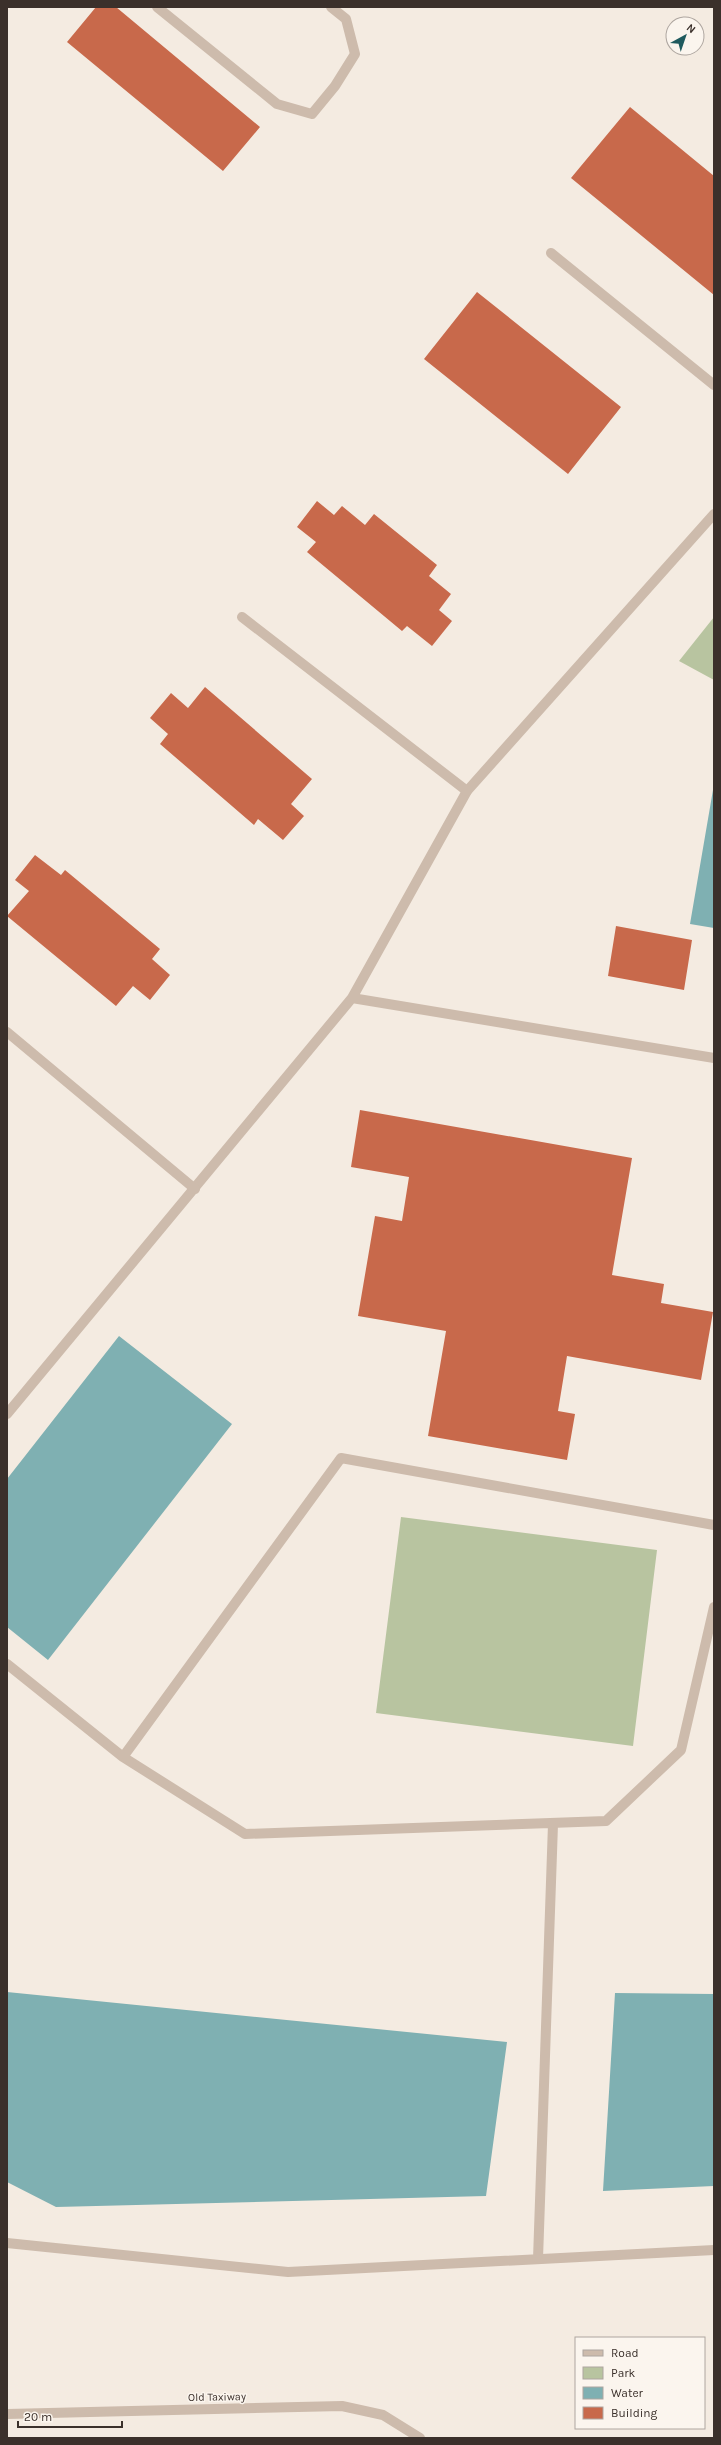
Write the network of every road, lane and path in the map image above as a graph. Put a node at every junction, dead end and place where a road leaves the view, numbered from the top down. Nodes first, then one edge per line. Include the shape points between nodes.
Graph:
1 (157, 7) edge
2 (331, 7) edge
3 (552, 253) dead end
4 (714, 385) edge
5 (714, 514) edge
6 (242, 617) dead end
7 (467, 791) junction
8 (352, 998) junction
9 (7, 1032) edge
10 (714, 1058) edge
11 (195, 1189) junction
12 (7, 1414) edge
13 (714, 1525) edge
14 (714, 1607) edge
15 (7, 1664) edge
16 (124, 1757) junction
17 (553, 1824) junction
18 (7, 2243) edge
19 (714, 2250) edge
20 (538, 2259) junction
21 (7, 2414) edge
22 (420, 2438) edge

1 - 2 street via 277,104 312,114 335,86 354,54 346,19
3 - 4 street
5 - 7 street
6 - 7 street
7 - 8 street
8 - 10 street
8 - 11 street
9 - 11 street
11 - 12 street
13 - 16 street via 341,1458
14 - 17 street via 681,1750 606,1822
15 - 16 street
16 - 17 street via 245,1834
17 - 20 street
18 - 20 street via 288,2272
19 - 20 street
21 - 22 street, Old Taxiway via 342,2406 383,2415

